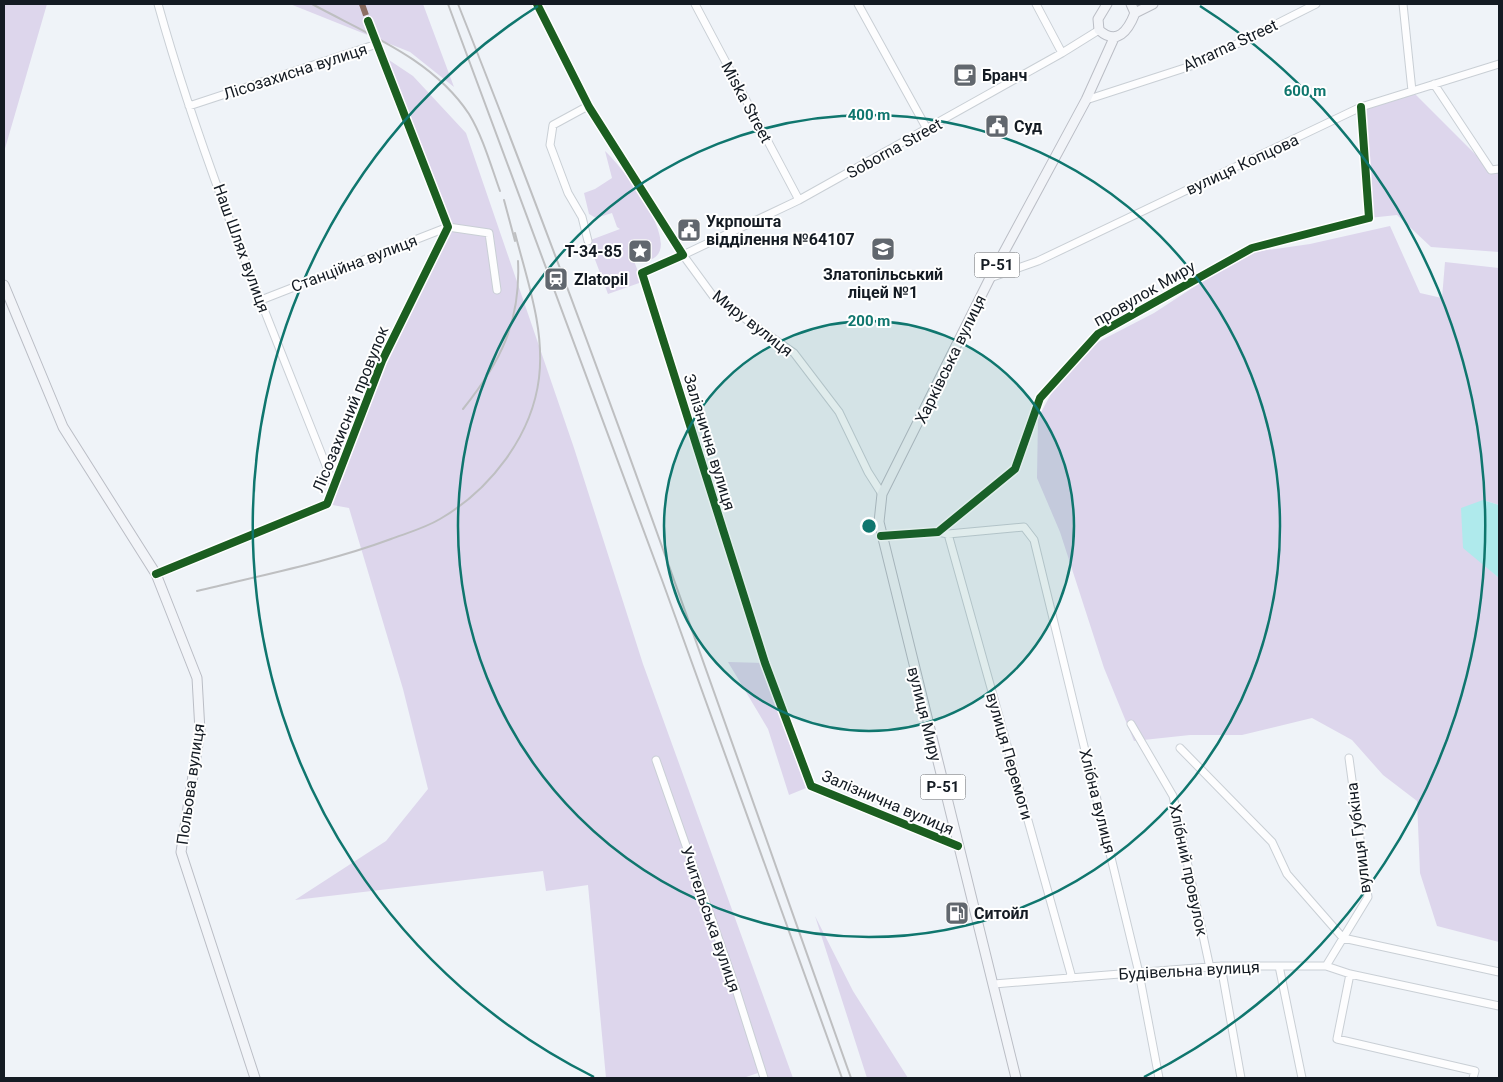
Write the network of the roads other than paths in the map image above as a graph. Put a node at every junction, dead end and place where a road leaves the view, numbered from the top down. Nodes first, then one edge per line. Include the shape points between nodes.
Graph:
1 (158, 4) edge
2 (537, 4) edge
3 (695, 4) edge
4 (858, 4) edge
5 (1036, 4) edge
6 (1107, 4) edge
7 (1131, 4) edge
8 (1153, 4) edge
9 (1316, 4) edge
10 (1404, 4) edge
11 (1135, 13) junction
12 (368, 21) dead end
13 (1099, 30) junction
14 (1114, 38) junction
15 (377, 44) junction
16 (1062, 53) junction
17 (1499, 64) edge
18 (1434, 84) junction
19 (1412, 91) junction
20 (1086, 100) junction
21 (189, 106) junction
22 (588, 106) junction
23 (1361, 106) junction
24 (927, 129) junction
25 (1499, 169) edge
26 (799, 200) junction
27 (448, 227) junction
28 (588, 241) dead end
29 (683, 254) junction
30 (990, 278) junction
31 (4, 285) edge
32 (497, 290) dead end
33 (261, 300) junction
34 (335, 488) junction
35 (882, 494) junction
36 (938, 532) junction
37 (948, 534) junction
38 (881, 536) junction
39 (156, 574) junction
40 (1131, 724) dead end
41 (1180, 748) dead end
42 (1349, 758) dead end
43 (656, 760) dead end
44 (958, 846) junction
45 (1343, 938) junction
46 (1221, 966) junction
47 (1279, 966) junction
48 (1326, 966) junction
49 (1210, 968) junction
50 (1499, 972) edge
51 (1140, 973) junction
52 (1350, 974) junction
53 (1072, 978) junction
54 (994, 984) junction
55 (1499, 1006) edge
56 (255, 1078) edge
57 (764, 1078) edge
58 (1016, 1078) edge
59 (1159, 1078) edge
60 (1241, 1078) edge
61 (1302, 1078) edge
62 (1473, 1078) edge

1 - 21 street, Наш Шлях вулиця
2 - 22 street
3 - 26 street, Miska Street
4 - 24 street
5 - 16 street
6 - 13 main road via 1098,18
7 - 11 main road
8 - 11 main road
9 - 20 street, Ahrarna Street via 1198,64
10 - 19 street
11 - 14 main road, Р-51 via 1127,29
12 - 15 street, Лісозахисна вулиця
13 - 14 main road
13 - 16 street, Soborna Street
14 - 20 main road, Харківська вулиця / Р-51
15 - 21 street, Лісозахисна вулиця
15 - 27 street
16 - 24 street, Soborna Street
17 - 18 street, вулиця Копцова
18 - 19 street, вулиця Копцова
18 - 25 street via 1491,170
19 - 23 street, вулиця Копцова
20 - 30 main road, Харківська вулиця / Р-51
21 - 33 street, Наш Шлях вулиця
22 - 28 street via 553,125 550,145 568,193 582,217
22 - 29 street
23 - 30 street, вулиця Копцова via 1038,260
23 - 36 street, провулок Миру via 1369,218 1252,248 1098,334 1040,398 1015,469
24 - 26 street, Soborna Street
26 - 29 street, Soborna Street
27 - 32 street via 490,234
27 - 33 street, Станційна вулиця
27 - 34 street, Лісозахисний провулок via 382,361
29 - 35 street, Миру вулиця via 714,296 794,352 839,412
29 - 44 street, Залізнична вулиця via 642,273 765,662 811,786
30 - 35 main road, Харківська вулиця / Р-51
31 - 39 main road, Польова вулиця via 63,427
33 - 34 street, Наш Шлях вулиця
34 - 39 street, Лісозахисний провулок via 327,504
35 - 38 main road, вулиця Миру / Р-51
36 - 37 street
36 - 38 street
37 - 51 street, Хлібна вулиця via 1024,527 1034,540
37 - 53 street, вулиця Перемоги
38 - 44 main road, вулиця Миру / Р-51
39 - 56 main road, Польова вулиця via 198,678 200,730 181,852
40 - 49 street, Хлібний провулок via 1173,796
41 - 45 street via 1272,842 1287,874
42 - 45 street, вулиця Губкіна via 1368,897
43 - 57 street, Учительська вулиця
44 - 54 main road, вулиця Миру / Р-51
45 - 48 street, вулиця Губкіна
45 - 50 street
46 - 47 street, Будівельна вулиця
46 - 49 street, Будівельна вулиця
46 - 60 street
47 - 48 street, Будівельна вулиця
47 - 61 street
48 - 52 street, Будівельна вулиця
49 - 51 street, Будівельна вулиця
51 - 53 street, Будівельна вулиця
51 - 59 street, Хлібна вулиця
52 - 55 street, Будівельна вулиця
52 - 62 street via 1337,1039 1475,1071
53 - 54 street, Будівельна вулиця
54 - 58 main road, вулиця Миру / Р-51

